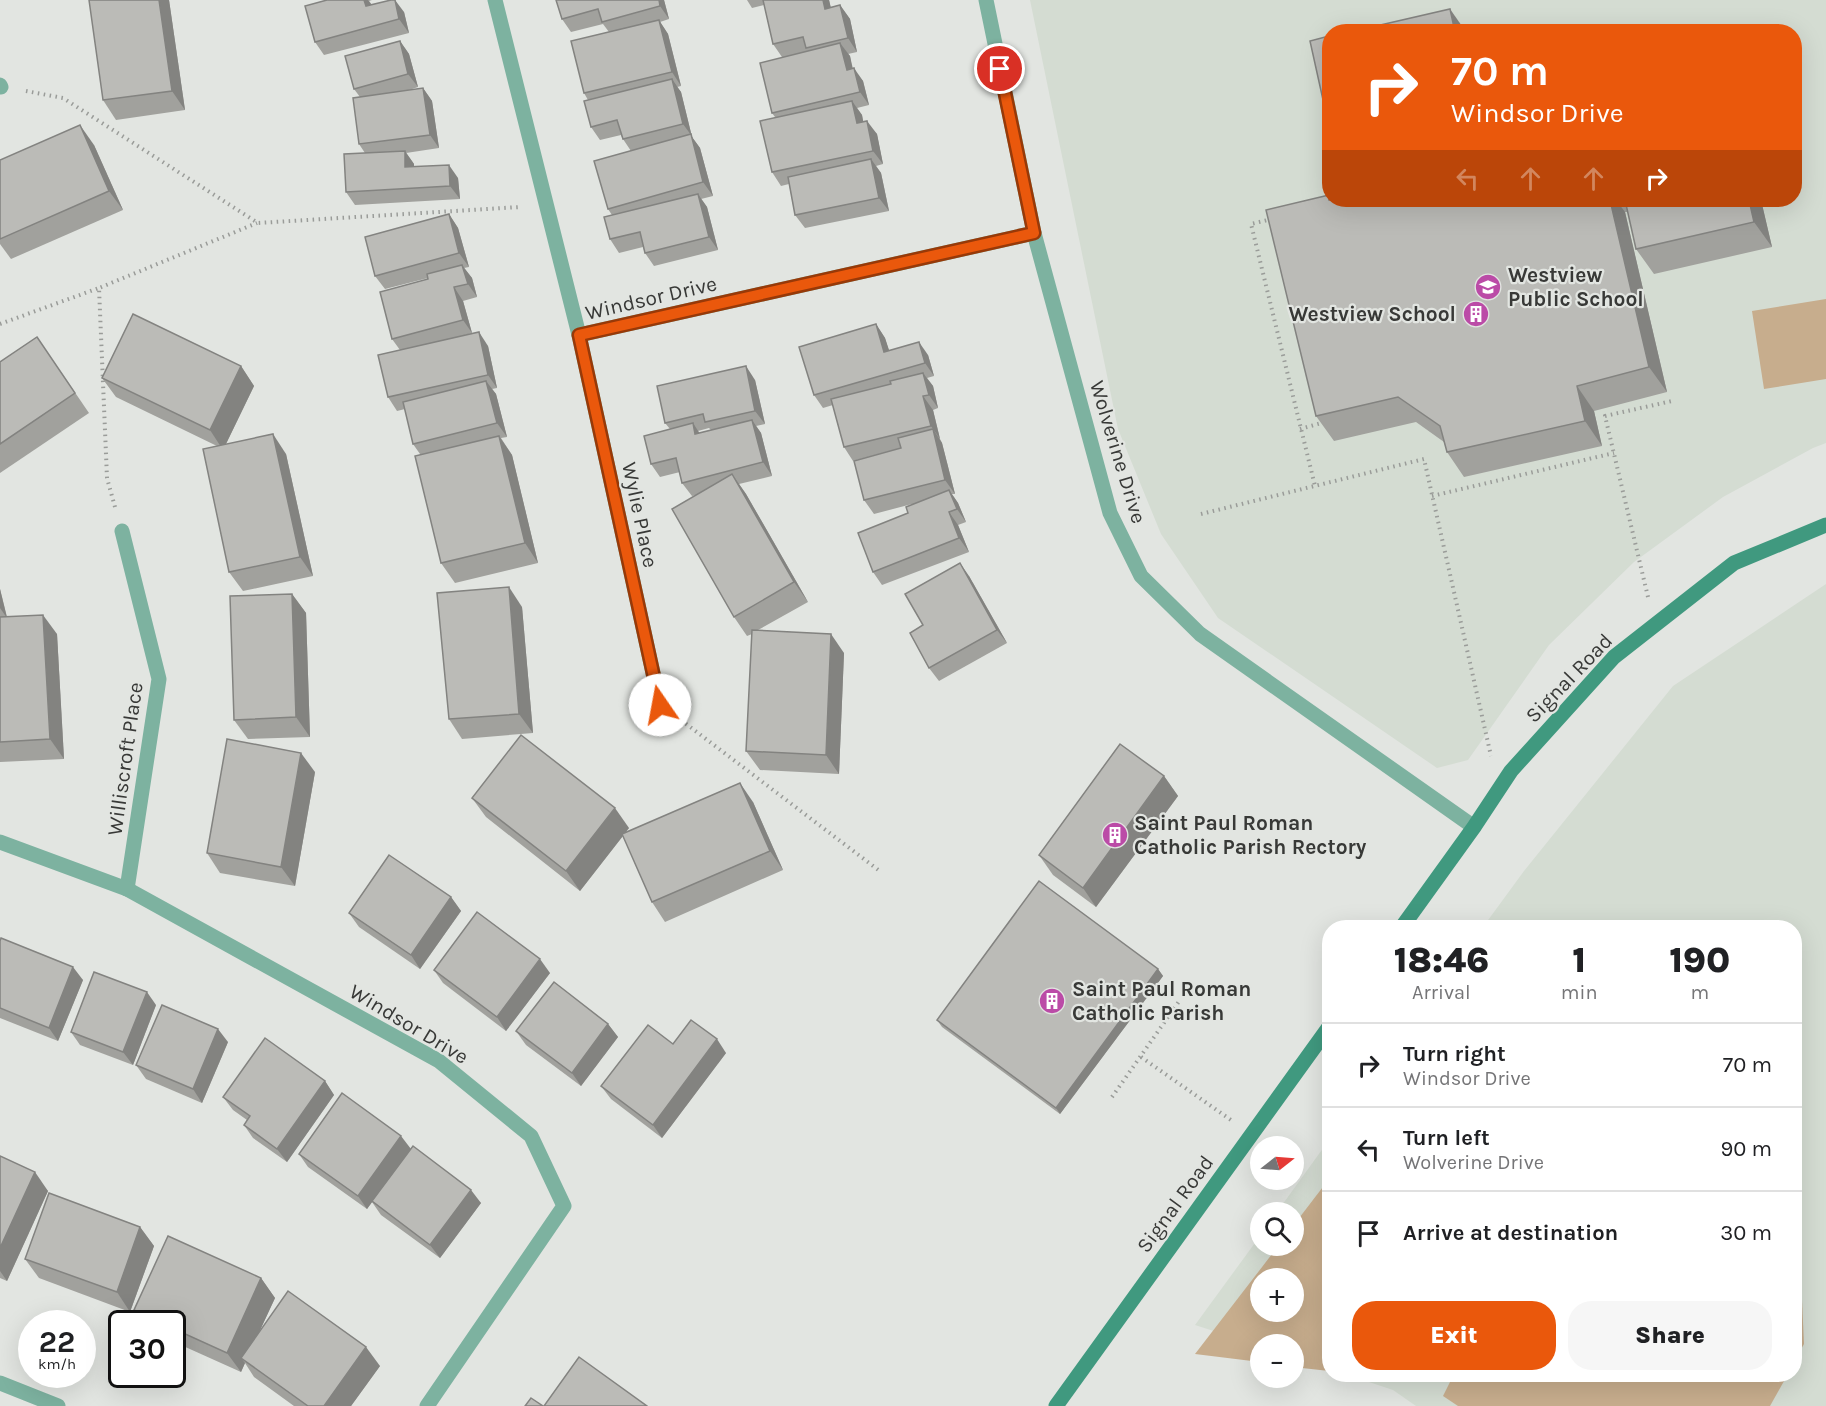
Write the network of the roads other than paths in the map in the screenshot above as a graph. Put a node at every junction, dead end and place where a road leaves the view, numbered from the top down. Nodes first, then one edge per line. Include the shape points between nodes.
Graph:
1 (495, 0) edge
2 (986, 0) edge
3 (1034, 233) junction
4 (579, 335) junction
5 (1826, 525) edge
6 (122, 531) road end
7 (660, 705) road end
8 (1474, 827) junction
9 (0, 842) edge
10 (127, 889) junction
11 (1407, 920) edge
12 (1322, 1038) edge
13 (0, 1383) edge
14 (58, 1406) edge
15 (427, 1406) edge
16 (1056, 1406) edge

1 - 4 street, Windsor Drive
2 - 3 street, Wolverine Drive
3 - 4 street, Windsor Drive
3 - 8 street, Wolverine Drive via 1110,513 1141,576 1200,634
4 - 7 street, Wylie Place
5 - 8 street, Signal Road via 1734,563 1614,657 1511,771
6 - 10 street, Williscroft Place via 159,679
8 - 11 street, Signal Road
9 - 10 street, Windsor Drive
10 - 15 street, Windsor Drive via 439,1061 531,1136 564,1206
12 - 16 street, Signal Road
13 - 14 street

